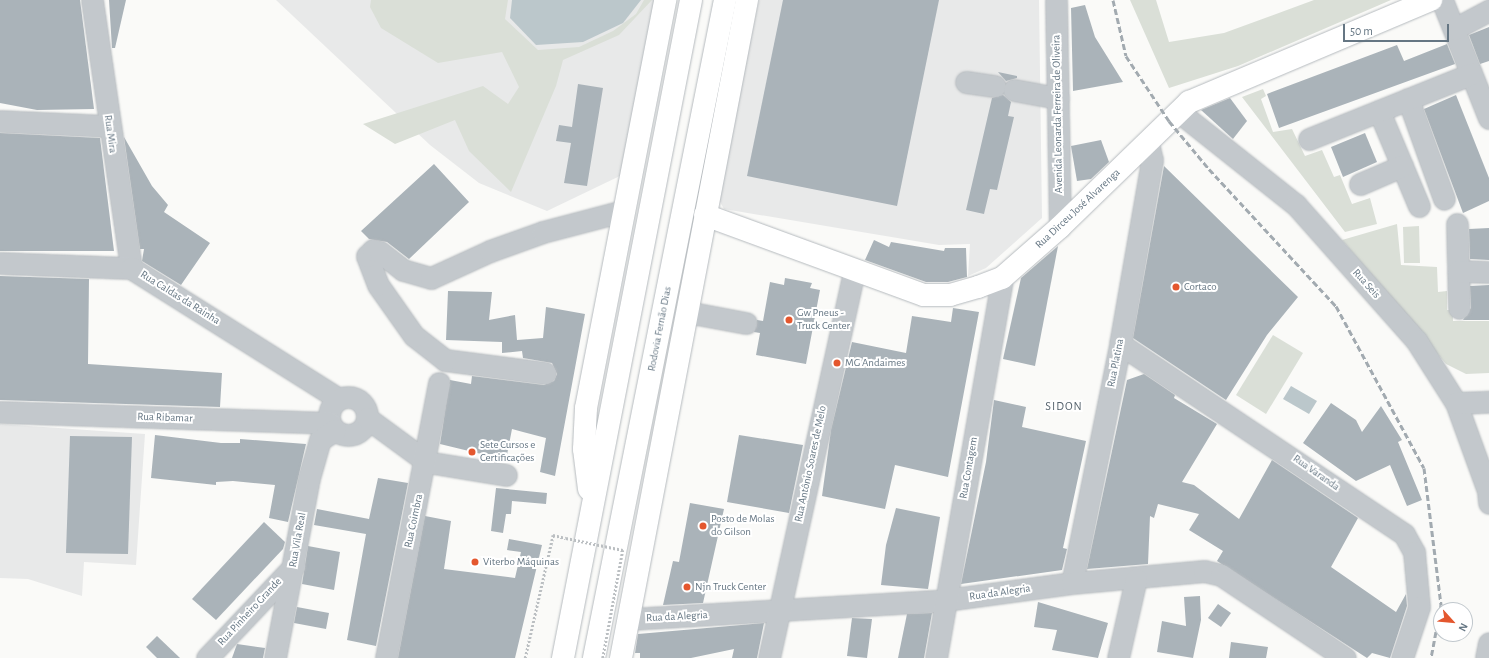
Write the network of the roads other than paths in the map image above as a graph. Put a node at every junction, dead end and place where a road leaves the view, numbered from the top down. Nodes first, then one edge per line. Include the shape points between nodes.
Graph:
1 (92, 0) edge
2 (665, 0) edge
3 (691, 0) edge
4 (725, 0) edge
5 (747, 0) edge
6 (1056, 0) edge
7 (1431, 0) edge
8 (1442, 0) edge
9 (1489, 10) edge
10 (1454, 29) junction
11 (1471, 74) junction
12 (966, 82) dead end
13 (1058, 98) junction
14 (1408, 99) junction
15 (1379, 111) junction
16 (1179, 112) junction
17 (1489, 118) edge
18 (0, 120) edge
19 (109, 126) junction
20 (1309, 139) dead end
21 (1148, 142) junction
22 (1402, 166) junction
23 (1360, 184) dead end
24 (1444, 199) dead end
25 (1419, 206) dead end
26 (623, 211) junction
27 (705, 216) junction
28 (1457, 224) dead end
29 (1060, 227) junction
30 (0, 264) edge
31 (131, 268) junction
32 (854, 271) junction
33 (1458, 272) junction
34 (1489, 272) edge
35 (1002, 278) junction
36 (1459, 308) dead end
37 (687, 312) junction
38 (746, 323) dead end
39 (1120, 344) junction
40 (545, 373) dead end
41 (439, 383) dead end
42 (339, 399) junction
43 (1489, 402) edge
44 (1456, 403) junction
45 (0, 412) edge
46 (367, 418) junction
47 (333, 427) junction
48 (427, 462) junction
49 (506, 475) dead end
50 (1489, 503) edge
51 (592, 508) junction
52 (294, 566) junction
53 (1136, 579) junction
54 (1072, 583) junction
55 (946, 600) junction
56 (778, 612) junction
57 (630, 619) junction
58 (569, 627) junction
59 (1489, 643) edge
60 (1403, 657) edge
61 (207, 658) edge
62 (275, 658) edge
63 (386, 658) edge
64 (559, 658) edge
65 (563, 658) edge
66 (594, 658) edge
67 (621, 658) edge
68 (769, 658) edge
69 (936, 658) edge
70 (1118, 658) edge
71 (1345, 658) edge
72 (1486, 658) edge

1 - 19 street, Rua Mira
2 - 26 main road
3 - 51 main road
4 - 66 main road, Rodovia Fernão Dias
5 - 27 main road, Rodovia Fernão Dias
6 - 13 street, Avenida Leonarda Ferreira de Oliveira
7 - 16 main road, Rua Dirceu José Alvarenga via 1189,102
8 - 10 street
9 - 10 street
10 - 11 street
11 - 14 street
11 - 17 street
12 - 13 street
13 - 29 street, Avenida Leonarda Ferreira de Oliveira
14 - 15 street
14 - 24 street
15 - 20 street
15 - 22 street
16 - 21 main road, Rua Dirceu José Alvarenga
16 - 44 street, Rua Seis via 1296,205 1416,340
18 - 19 street
19 - 31 street, Rua Mira
21 - 29 main road, Rua Dirceu José Alvarenga
21 - 39 street, Rua Platina via 1152,160
22 - 23 street
22 - 25 street
26 - 40 street via 543,232 490,251 431,278 403,270 380,252 373,250 367,256 378,285 414,336 445,360
26 - 51 main road via 586,408 584,449
27 - 32 main road, Rua Dirceu José Alvarenga
27 - 37 main road, Rodovia Fernão Dias
28 - 33 street
29 - 35 main road, Rua Dirceu José Alvarenga
30 - 31 street, Rua Caldas da Rainha
31 - 42 street, Rua Caldas da Rainha
32 - 35 main road, Rua Dirceu José Alvarenga via 924,296 950,295
32 - 56 street, Rua Antônio Soares de Melo
33 - 34 street
33 - 36 street
35 - 55 street, Rua Contagem
37 - 38 street
37 - 57 main road, Rodovia Fernão Dias
39 - 54 street, Rua Platina
39 - 60 street, Rua Varanda via 1404,534 1414,552 1420,607
41 - 48 street, Rua Coimbra
42 - 46 street via 356,399 364,407
42 - 47 street via 331,407
43 - 44 street
44 - 50 street, Rua Seis via 1488,491
45 - 47 street, Rua Ribamar
46 - 47 street via 362,429 352,435
46 - 48 street
47 - 52 street, Rua Vila Real via 320,440
48 - 49 street
48 - 63 street, Rua Coimbra
51 - 58 main road
52 - 61 street, Rua Pinheiro Grande
52 - 62 street, Rua Vila Real
53 - 54 street, Rua da Alegria
53 - 70 street
53 - 71 street, Rua da Alegria via 1204,571 1221,575
54 - 55 street, Rua da Alegria
55 - 56 street, Rua da Alegria
55 - 69 street, Rua Contagem
56 - 57 street, Rua da Alegria
56 - 68 street, Rua Antônio Soares de Melo
57 - 67 main road, Rodovia Fernão Dias
58 - 64 main road
58 - 65 main road
59 - 72 street

